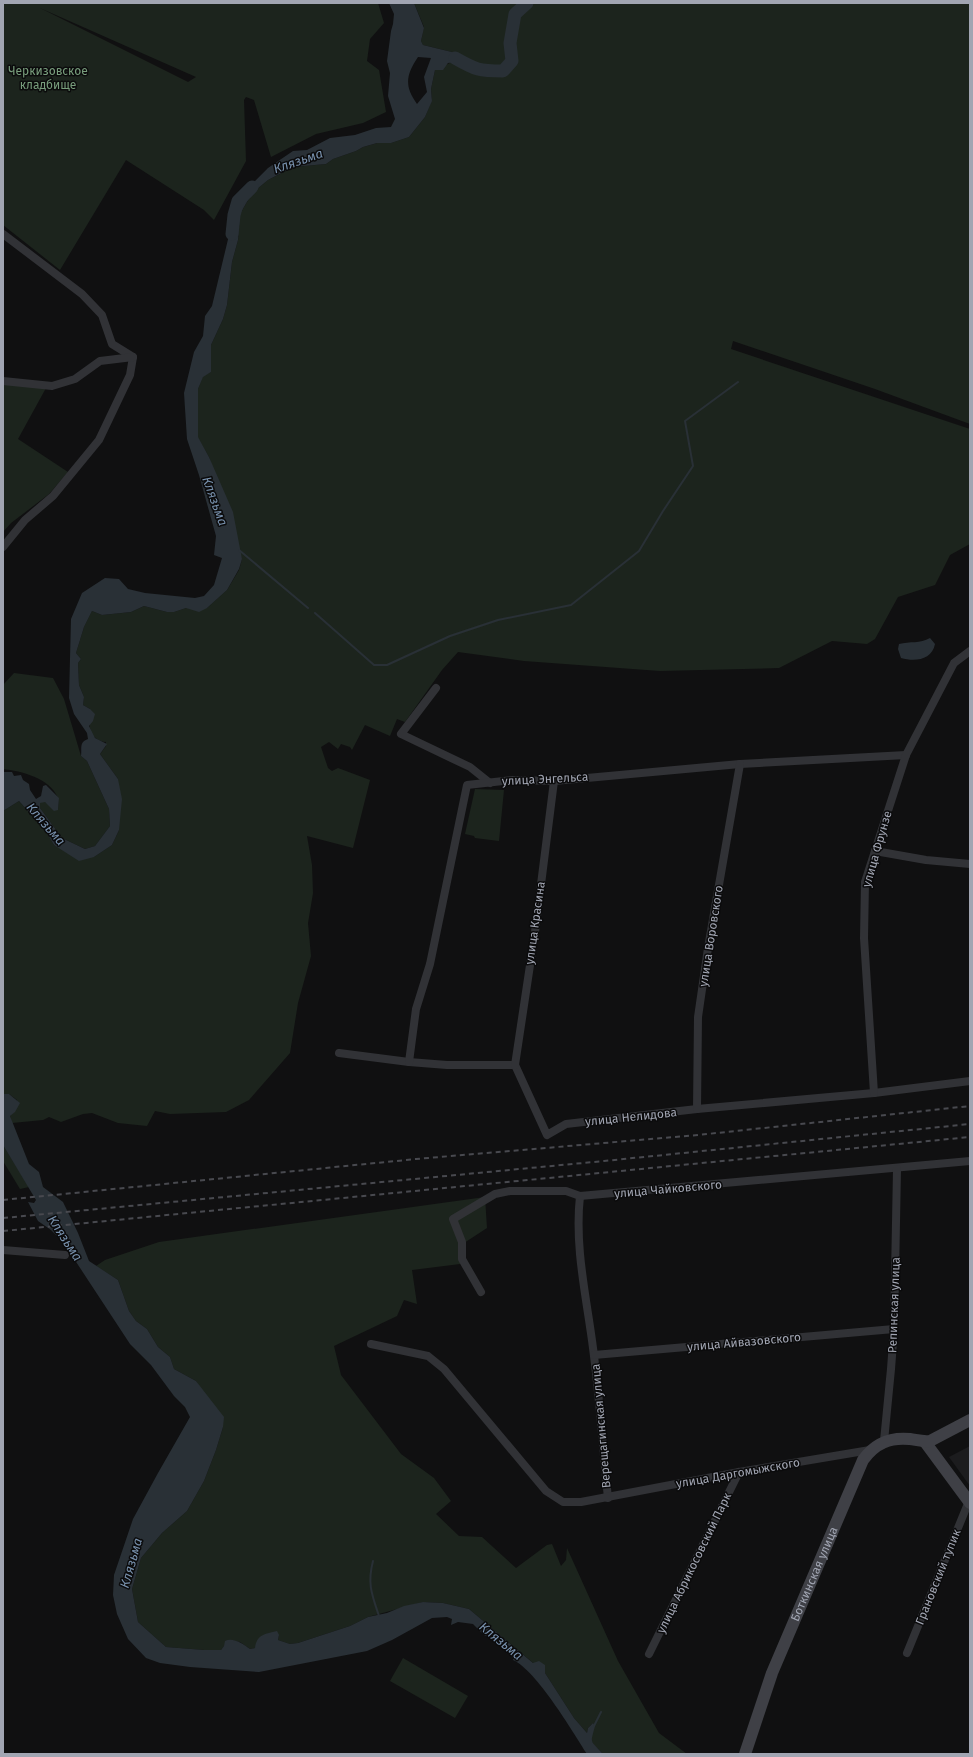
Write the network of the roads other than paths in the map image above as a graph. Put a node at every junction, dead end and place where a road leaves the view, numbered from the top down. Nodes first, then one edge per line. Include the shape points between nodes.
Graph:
1 (3, 234) edge
2 (133, 357) junction
3 (3, 381) edge
4 (3, 547) edge
5 (970, 651) edge
6 (436, 688) dead end
7 (906, 755) junction
8 (740, 764) junction
9 (554, 781) junction
10 (490, 782) junction
11 (876, 851) junction
12 (970, 864) edge
13 (340, 1053) dead end
14 (409, 1062) junction
15 (515, 1065) junction
16 (970, 1081) edge
17 (874, 1093) junction
18 (697, 1109) junction
19 (970, 1161) edge
20 (898, 1169) junction
21 (580, 1196) junction
22 (3, 1250) edge
23 (64, 1255) dead end
24 (481, 1292) dead end
25 (894, 1329) junction
26 (371, 1344) dead end
27 (594, 1355) junction
28 (970, 1420) edge
29 (884, 1441) junction
30 (925, 1442) junction
31 (870, 1450) junction
32 (739, 1472) junction
33 (608, 1498) junction
34 (969, 1502) edge
35 (907, 1652) dead end
36 (649, 1654) dead end
37 (745, 1754) edge

1 - 2 street via 82,294 102,315 112,344
2 - 3 street via 100,361 75,379 52,386
2 - 4 street via 130,375 100,440 53,496 25,520
5 - 7 street, улица Фрунзе via 954,663
6 - 10 street via 401,734 470,767
7 - 8 street, улица Энгельса
7 - 11 street, улица Фрунзе
8 - 9 street, улица Энгельса
8 - 18 street, улица Воровского via 698,1017
9 - 10 street, улица Энгельса
9 - 15 street, улица Красина
10 - 14 street, улица Энгельса via 467,785 430,964 416,1009
11 - 12 street via 926,860
11 - 17 street, улица Фрунзе via 865,882 864,938
13 - 14 street
14 - 15 street
15 - 18 street, улица Нелидова via 546,1135 566,1124
16 - 17 street, улица Нелидова
17 - 18 street, улица Нелидова
19 - 20 street, улица Чайковского
20 - 21 street, улица Чайковского
20 - 25 street, Репинская улица
21 - 24 street, улица Чайковского via 566,1190 510,1191 495,1194 453,1219 462,1242 462,1259
21 - 27 street, Верещагинская улица via 578,1214 583,1290
22 - 23 street
25 - 27 street, улица Айвазовского
25 - 29 street, Репинская улица
26 - 33 street, Верещагинская улица via 428,1356 444,1369 546,1491 563,1502
27 - 33 street, Верещагинская улица
28 - 30 street
29 - 30 street, Боткинская улица via 908,1439
29 - 31 street, Боткинская улица
30 - 34 street
31 - 32 street, улица Даргомыжского
31 - 37 street, Боткинская улица via 863,1460 772,1673
32 - 33 street, улица Даргомыжского
32 - 36 street, улица Абрикосовский Парк
34 - 35 street, Грановский тупик

